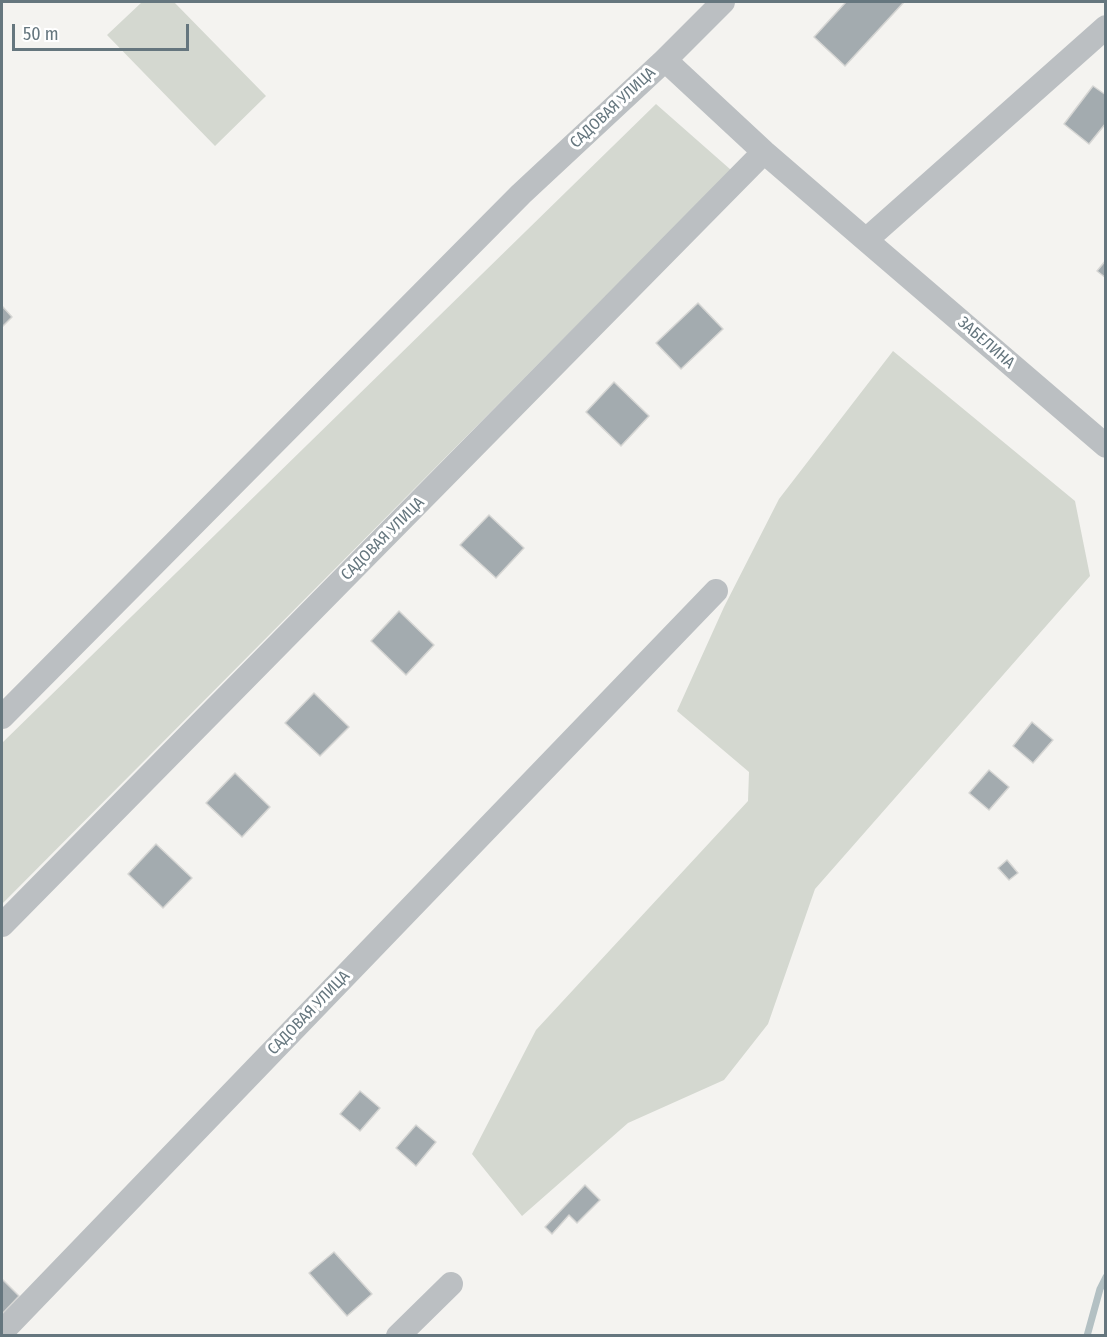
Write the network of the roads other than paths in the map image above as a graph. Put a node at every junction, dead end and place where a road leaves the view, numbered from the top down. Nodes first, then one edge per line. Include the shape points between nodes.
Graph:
1 (720, 3) edge
2 (1106, 27) edge
3 (665, 60) junction
4 (764, 152) junction
5 (866, 240) junction
6 (1106, 446) edge
7 (716, 591) dead end
8 (2, 717) edge
9 (2, 925) edge
10 (451, 1284) dead end
11 (2, 1332) edge
12 (398, 1335) edge

1 - 3 street, САДОВАЯ УЛИЦА
2 - 5 street
3 - 4 street, САДОВАЯ УЛИЦА
3 - 8 street, САДОВАЯ УЛИЦА via 521,194
4 - 5 street, САДОВАЯ УЛИЦА
4 - 9 street, САДОВАЯ УЛИЦА
5 - 6 street, ЗАБЕЛИНА
7 - 11 street, САДОВАЯ УЛИЦА
10 - 12 street

